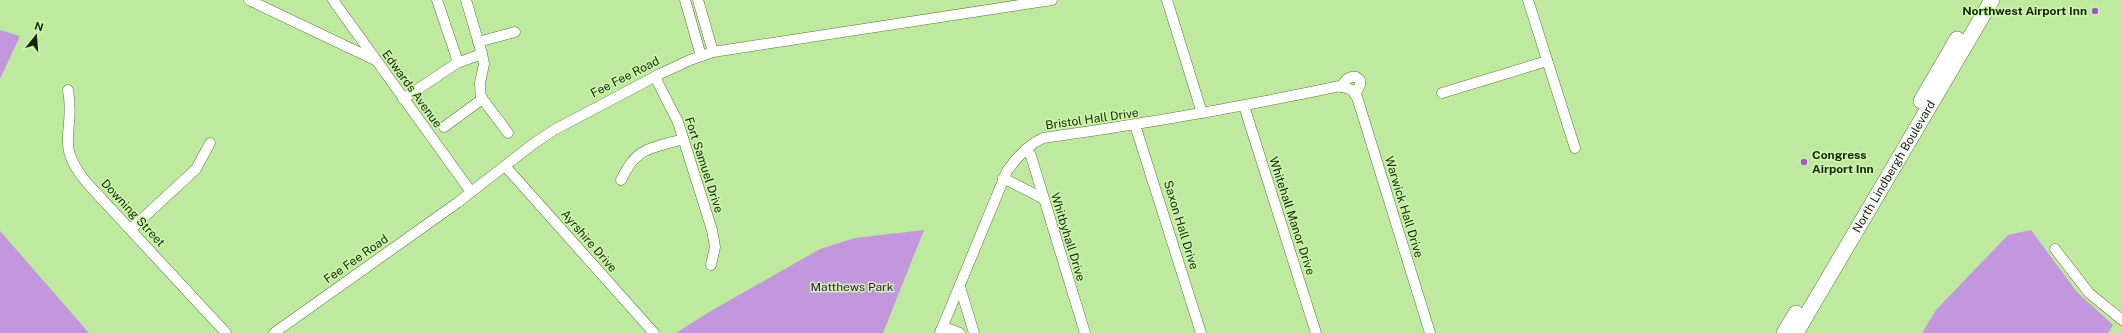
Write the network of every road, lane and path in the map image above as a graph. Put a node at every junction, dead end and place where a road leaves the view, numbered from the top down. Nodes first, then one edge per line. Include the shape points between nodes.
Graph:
1 (249, 0) edge
2 (333, 0) edge
3 (437, 0) edge
4 (466, 0) edge
5 (685, 0) edge
6 (698, 0) edge
7 (1052, 0) edge
8 (1167, 0) edge
9 (1528, 0) edge
10 (1980, 0) edge
11 (1992, 0) edge
12 (515, 32) dead end
13 (478, 42) junction
14 (713, 52) junction
15 (482, 54) junction
16 (701, 56) junction
17 (376, 61) junction
18 (1547, 61) junction
19 (457, 63) junction
20 (655, 77) junction
21 (68, 90) dead end
22 (1353, 92) joint
23 (1442, 93) dead end
24 (481, 97) junction
25 (403, 99) junction
26 (1244, 106) junction
27 (1202, 113) junction
28 (1136, 126) junction
29 (444, 127) dead end
30 (508, 133) dead end
31 (683, 139) junction
32 (210, 143) dead end
33 (1575, 148) dead end
34 (1026, 149) junction
35 (505, 166) junction
36 (1003, 178) junction
37 (621, 180) dead end
38 (471, 192) junction
39 (1042, 198) junction
40 (131, 229) junction
41 (2055, 248) dead end
42 (711, 265) dead end
43 (960, 287) junction
44 (2122, 320) edge
45 (941, 332) edge
46 (226, 333) edge
47 (274, 333) edge
48 (654, 333) edge
49 (960, 333) edge
50 (974, 333) edge
51 (1085, 333) edge
52 (1201, 333) edge
53 (1316, 333) edge
54 (1430, 333) edge
55 (1784, 333) edge
56 (1796, 333) edge

1 - 17 street
2 - 17 street, Edwards Avenue
3 - 19 street
4 - 13 street
5 - 16 street
6 - 14 street
7 - 14 street, Fee Fee Road
8 - 27 street
9 - 18 street
10 - 55 highway, North Lindbergh Boulevard
11 - 56 highway, North Lindbergh Boulevard
12 - 13 street
13 - 15 street
14 - 16 street, Fee Fee Road
15 - 19 street
15 - 24 street via 484,64 480,83
16 - 20 street, Fee Fee Road
17 - 25 street, Edwards Avenue
18 - 23 street
18 - 33 street
19 - 25 street
20 - 31 street, Fort Samuel Drive via 678,122
20 - 35 street, Fee Fee Road via 554,130
21 - 40 street, Downing Street via 70,112 66,141 71,159 87,183
22 - 26 street, Bristol Hall Drive via 1360,86 1360,80 1356,76 1345,80 1341,86
22 - 54 street, Warwick Hall Drive
24 - 29 street via 479,102
24 - 30 street
25 - 38 street, Edwards Avenue
26 - 27 street, Bristol Hall Drive
26 - 53 street, Whitehall Manor Drive
27 - 28 street, Bristol Hall Drive
28 - 34 street, Bristol Hall Drive via 1043,138
28 - 52 street, Saxon Hall Drive
31 - 37 street via 639,154 631,160
31 - 42 street, Fort Samuel Drive via 714,240
32 - 40 street via 196,169
34 - 36 street, Bristol Hall Drive
34 - 39 street, Whitbyhall Drive via 1031,156
35 - 38 street, Fee Fee Road
35 - 48 street, Ayrshire Drive
36 - 39 street
36 - 43 street, Bristol Hall Drive
38 - 47 street, Fee Fee Road
39 - 51 street, Whitbyhall Drive
40 - 46 street, Downing Street
41 - 44 street via 2089,293
43 - 45 street, Bristol Hall Drive
43 - 50 street
45 - 49 street via 949,330

